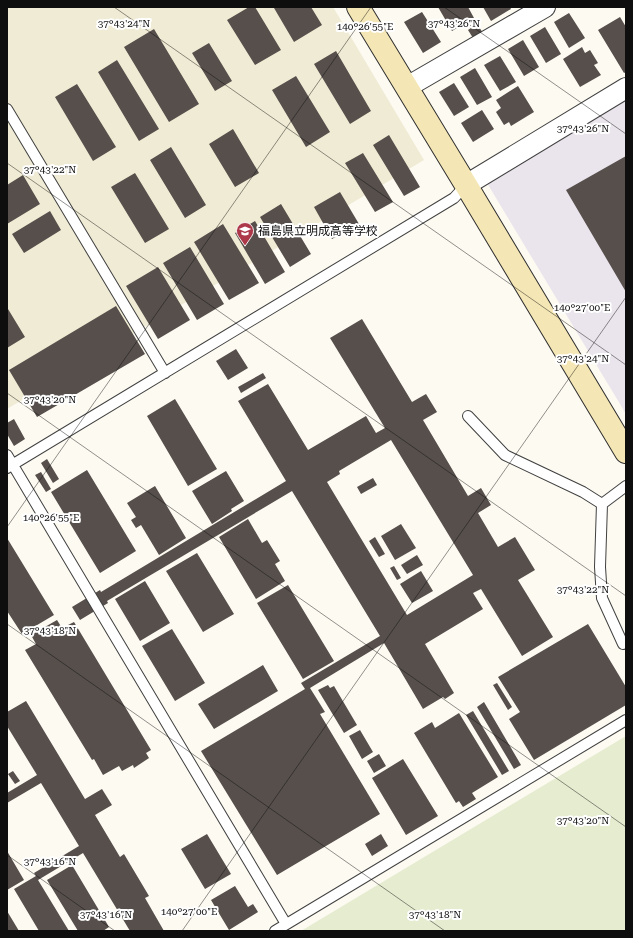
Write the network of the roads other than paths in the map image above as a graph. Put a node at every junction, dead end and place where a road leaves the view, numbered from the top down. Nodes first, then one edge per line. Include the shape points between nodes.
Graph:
1 (358, 7) edge
2 (532, 10) edge
3 (407, 87) junction
4 (626, 88) edge
5 (7, 109) edge
6 (466, 185) junction
7 (164, 373) junction
8 (468, 416) dead end
9 (626, 452) edge
10 (7, 455) edge
11 (10, 466) edge
12 (626, 486) edge
13 (602, 504) junction
14 (623, 644) dead end
15 (626, 720) edge
16 (286, 924) junction
17 (275, 931) edge

1 - 3 street
2 - 3 street
3 - 6 street
4 - 6 street
5 - 7 lane
6 - 7 lane via 454,198
6 - 9 street
7 - 11 lane
8 - 13 lane via 505,455 583,492
10 - 11 lane
11 - 16 lane
12 - 13 lane
13 - 14 lane via 602,598
15 - 16 lane
16 - 17 lane

